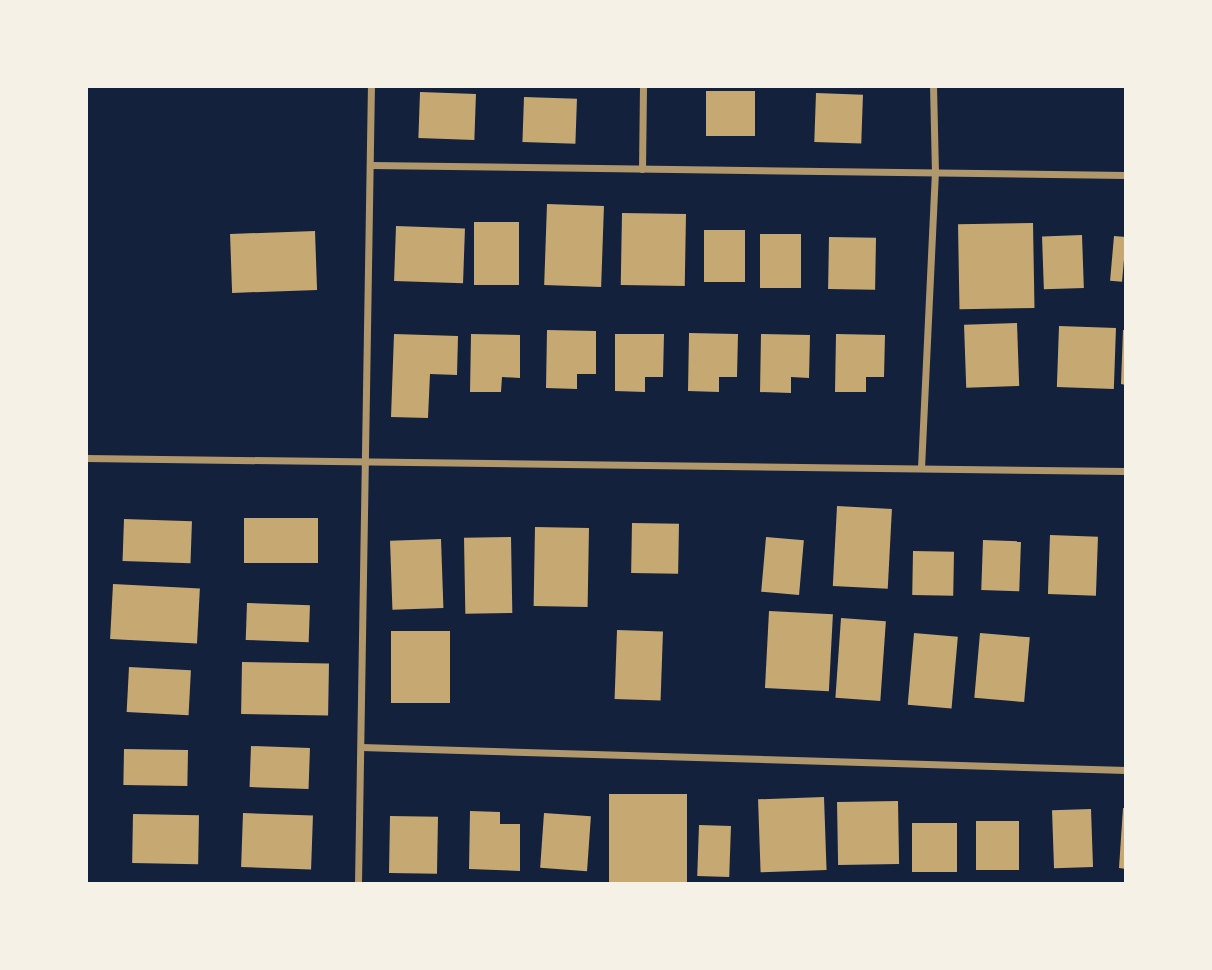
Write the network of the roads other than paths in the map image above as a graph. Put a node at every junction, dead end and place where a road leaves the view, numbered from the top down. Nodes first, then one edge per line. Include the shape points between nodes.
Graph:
1 (371, 86) edge
2 (643, 86) edge
3 (933, 86) edge
4 (371, 165) junction
5 (642, 169) junction
6 (934, 173) junction
7 (1126, 175) edge
8 (86, 458) edge
9 (366, 461) junction
10 (921, 468) junction
11 (1126, 471) edge
12 (360, 747) junction
13 (1126, 771) edge
14 (358, 884) edge

1 - 4 street
2 - 5 street
3 - 6 street
4 - 5 street
4 - 9 street
5 - 6 street
6 - 7 street
6 - 10 street
8 - 9 street
9 - 10 street
9 - 12 street
10 - 11 street
12 - 13 street
12 - 14 street

